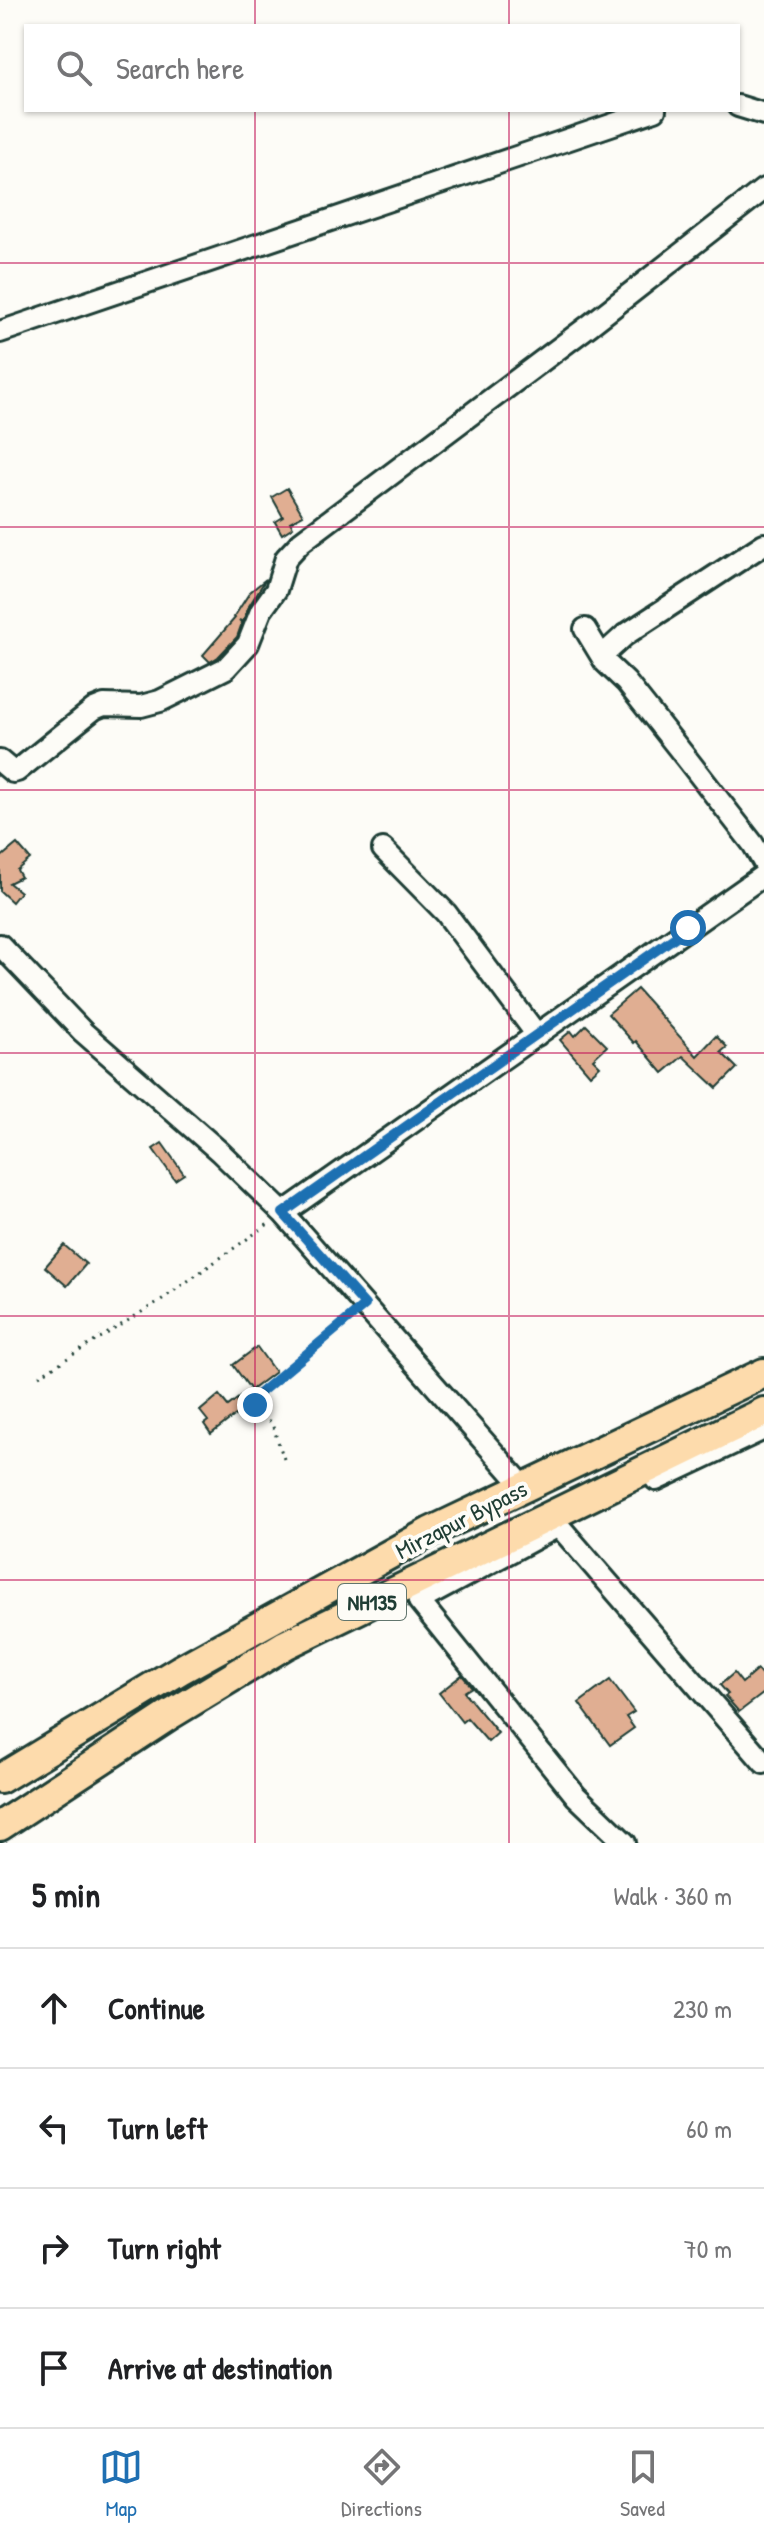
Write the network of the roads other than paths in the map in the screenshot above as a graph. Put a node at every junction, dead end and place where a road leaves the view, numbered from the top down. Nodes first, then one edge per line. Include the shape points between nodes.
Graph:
1 (740, 107) edge
2 (649, 112) edge
3 (764, 114) edge
4 (764, 189) edge
5 (0, 332) edge
6 (764, 544) edge
7 (585, 629) dead end
8 (602, 656) junction
9 (0, 761) edge
10 (383, 849) dead end
11 (764, 863) edge
12 (764, 875) edge
13 (0, 945) edge
14 (537, 1035) junction
15 (283, 1213) junction
16 (764, 1373) edge
17 (764, 1412) edge
18 (764, 1429) edge
19 (524, 1487) junction
20 (559, 1526) junction
21 (764, 1763) edge
22 (0, 1779) edge
23 (0, 1826) edge
24 (625, 1843) edge

1 - 3 street
2 - 5 street
4 - 9 street via 301,542 286,558 248,644 226,668 160,701 94,709 17,771
6 - 8 street via 625,635
7 - 8 street
8 - 11 street
10 - 14 street via 446,913
12 - 14 street
13 - 15 street via 83,1032
14 - 15 street
15 - 19 street
16 - 19 highway, Mirzapur Bypass / NH135
17 - 23 highway, NH135 via 285,1645
18 - 20 street
19 - 22 highway, Mirzapur Bypass / NH135 via 430,1532 180,1670
20 - 21 street
20 - 24 street via 419,1601 576,1796

